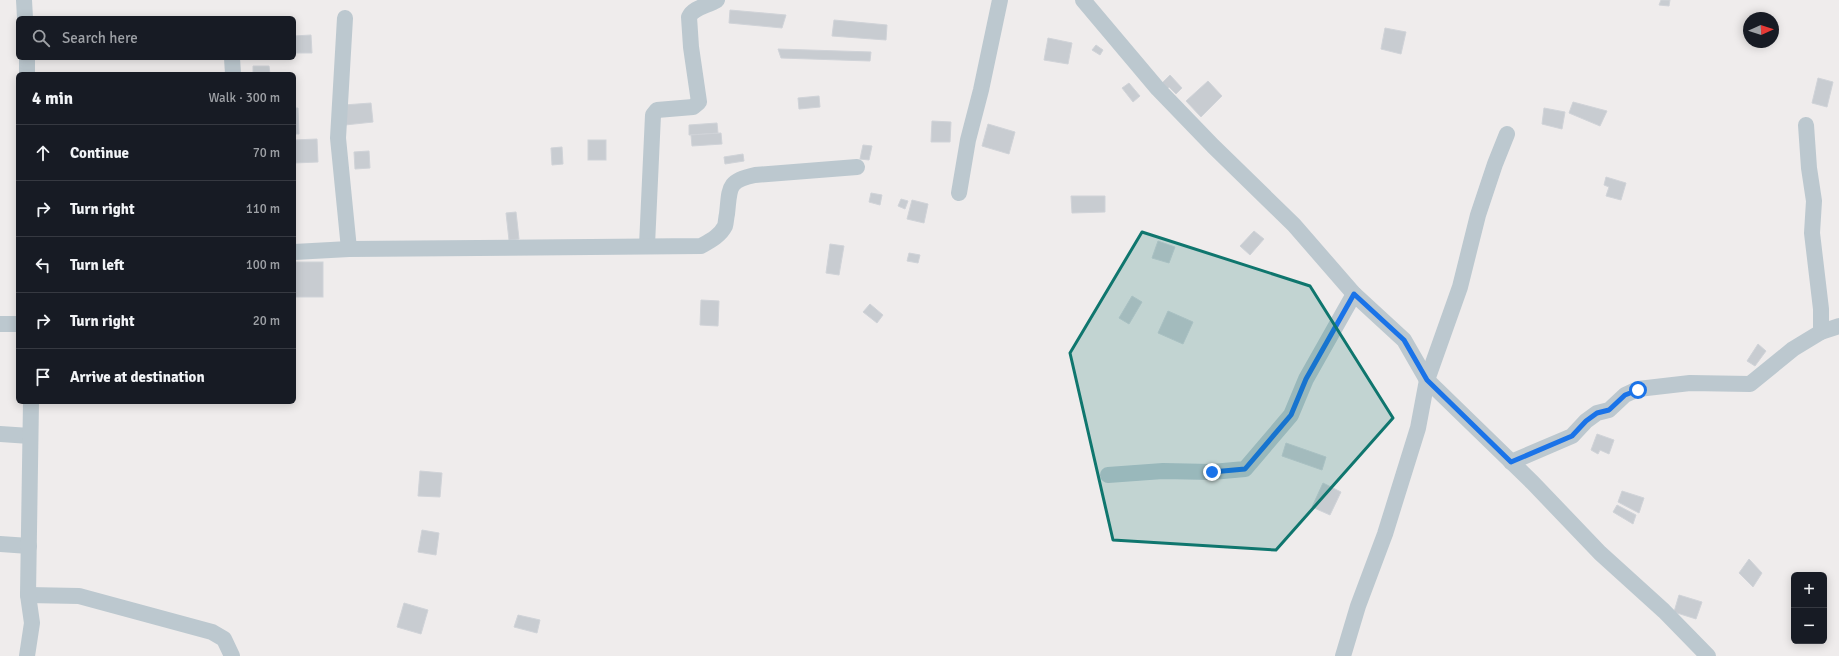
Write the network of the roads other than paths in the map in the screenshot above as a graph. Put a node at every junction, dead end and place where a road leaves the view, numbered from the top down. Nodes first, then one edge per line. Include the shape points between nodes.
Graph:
1 (24, 0) edge
2 (717, 0) edge
3 (1000, 0) edge
4 (1083, 0) edge
5 (25, 16) edge
6 (345, 18) dead end
7 (27, 60) edge
8 (232, 60) edge
9 (28, 72) edge
10 (233, 72) edge
11 (1806, 125) dead end
12 (1507, 134) dead end
13 (857, 167) dead end
14 (959, 193) dead end
15 (648, 246) junction
16 (349, 249) junction
17 (296, 252) edge
18 (1354, 294) junction
19 (0, 324) edge
20 (16, 324) edge
21 (1839, 326) edge
22 (1821, 332) junction
23 (1427, 380) junction
24 (31, 404) edge
25 (0, 434) edge
26 (30, 436) junction
27 (1511, 462) junction
28 (1108, 475) dead end
29 (0, 544) edge
30 (29, 546) junction
31 (28, 595) junction
32 (27, 656) edge
33 (232, 656) edge
34 (1343, 656) edge
35 (1708, 656) edge

1 - 5 street
2 - 15 street via 695,10 689,17 699,102 693,107 657,110 653,116
3 - 14 street via 968,140
4 - 18 street via 1158,89 1294,225
6 - 16 street via 338,138
7 - 9 street
8 - 10 street
11 - 22 street via 1814,201 1812,233 1821,309
12 - 23 street via 1478,215 1460,287
13 - 15 street via 739,178 732,186 725,226 716,236 701,246
15 - 16 street
16 - 17 street
18 - 23 street via 1404,340
18 - 28 street via 1306,379 1291,415 1245,469
19 - 20 street
21 - 22 street
22 - 27 street via 1793,349 1750,384 1690,383 1638,390 1625,395 1609,410 1597,413 1572,436
23 - 27 street
23 - 34 street via 1418,428
24 - 26 street
25 - 26 street
26 - 30 street
27 - 35 street via 1600,553 1664,611
29 - 30 street
30 - 31 street
31 - 32 street via 32,623
31 - 33 street via 79,596 212,632 224,639

